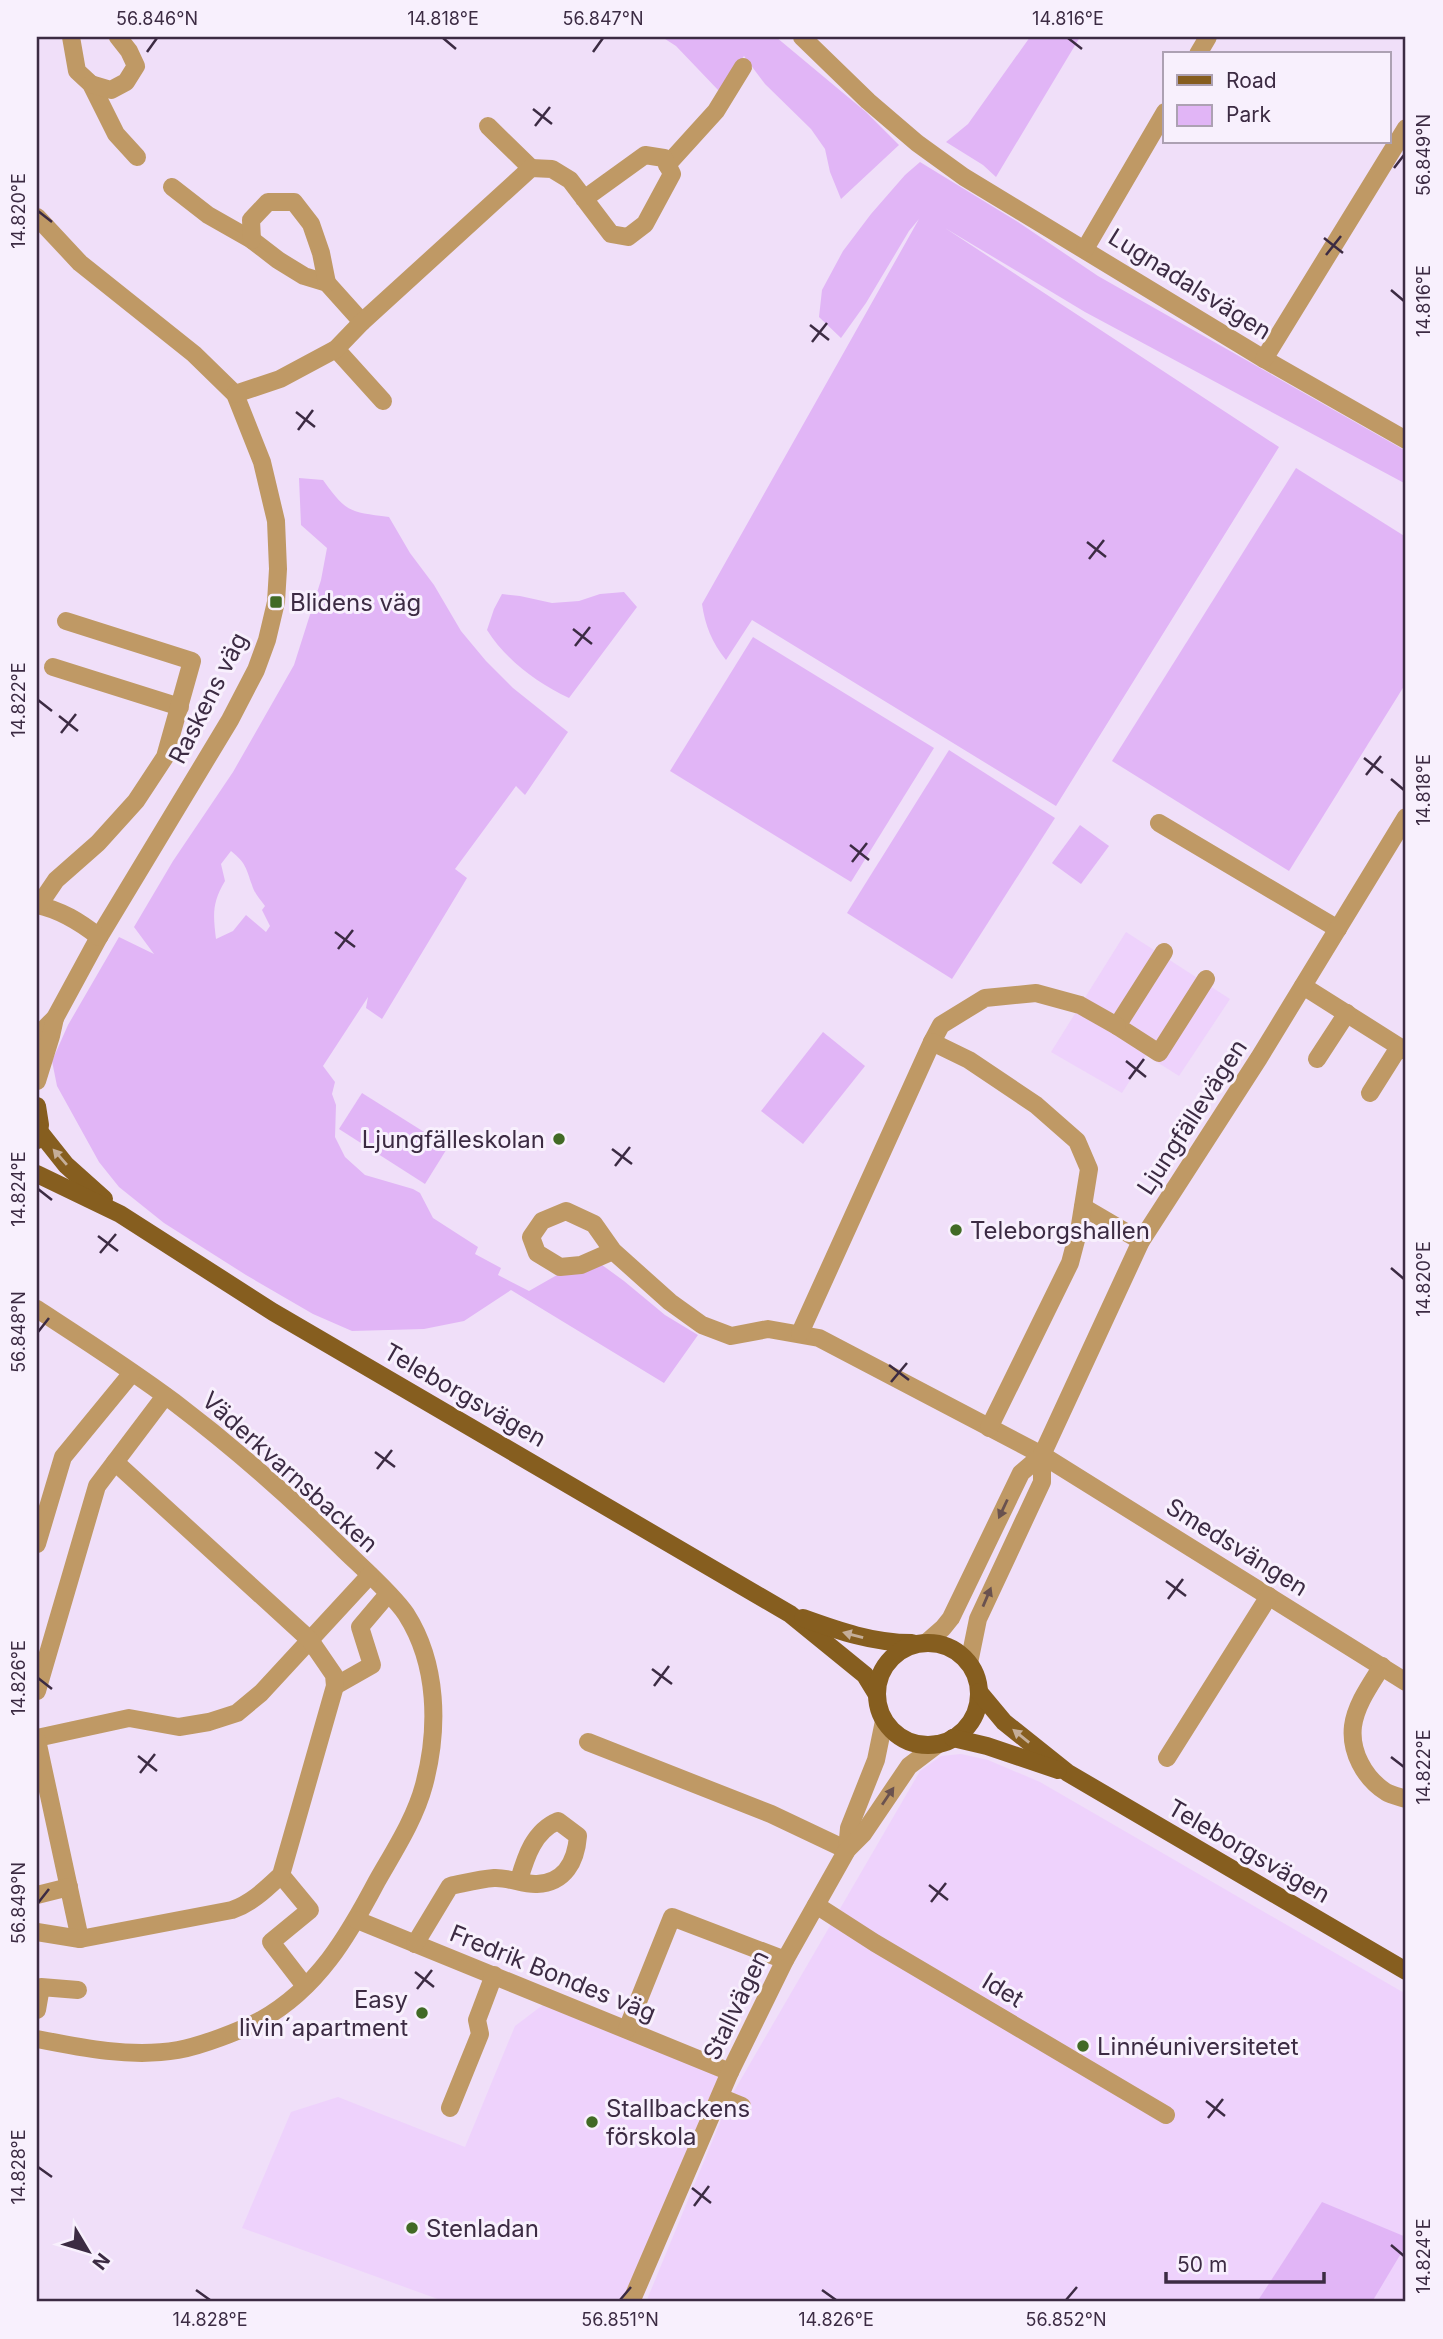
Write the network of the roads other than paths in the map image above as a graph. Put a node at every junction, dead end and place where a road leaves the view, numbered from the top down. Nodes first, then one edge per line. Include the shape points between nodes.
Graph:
1 (71, 37) edge
2 (118, 37) edge
3 (802, 37) edge
4 (743, 67) dead end
5 (91, 84) junction
6 (1163, 114) edge
7 (488, 126) dead end
8 (1406, 128) edge
9 (137, 157) dead end
10 (667, 164) junction
11 (531, 168) junction
12 (172, 187) dead end
13 (584, 199) junction
14 (37, 217) edge
15 (252, 240) junction
16 (1085, 249) junction
17 (327, 283) junction
18 (362, 322) junction
19 (336, 349) junction
20 (1264, 359) junction
21 (235, 394) junction
22 (383, 401) dead end
23 (1406, 440) edge
24 (66, 621) dead end
25 (53, 667) dead end
26 (180, 707) junction
27 (1406, 817) edge
28 (1160, 823) dead end
29 (38, 905) edge
30 (1338, 929) junction
31 (99, 937) junction
32 (1164, 952) dead end
33 (1206, 979) dead end
34 (1303, 986) junction
35 (1347, 1013) junction
36 (55, 1018) junction
37 (1117, 1026) junction
38 (37, 1036) edge
39 (932, 1042) junction
40 (1403, 1049) edge
41 (1317, 1059) dead end
42 (37, 1081) edge
43 (1370, 1093) dead end
44 (37, 1106) edge
45 (38, 1135) edge
46 (37, 1174) edge
47 (1083, 1207) junction
48 (120, 1214) junction
49 (1141, 1241) junction
50 (613, 1251) dead end
51 (37, 1309) edge
52 (800, 1333) junction
53 (132, 1373) junction
54 (165, 1396) junction
55 (989, 1429) junction
56 (1042, 1455) junction
57 (115, 1462) junction
58 (37, 1544) edge
59 (370, 1575) junction
60 (388, 1594) junction
61 (1269, 1596) junction
62 (790, 1614) junction
63 (310, 1640) junction
64 (923, 1643) junction
65 (969, 1663) junction
66 (1382, 1666) junction
67 (1406, 1682) edge
68 (335, 1686) junction
69 (37, 1691) edge
70 (979, 1692) junction
71 (876, 1693) junction
72 (884, 1721) junction
73 (37, 1739) edge
74 (945, 1741) junction
75 (588, 1742) dead end
76 (1167, 1758) dead end
77 (1068, 1773) junction
78 (1406, 1799) edge
79 (846, 1850) junction
80 (281, 1875) junction
81 (519, 1880) dead end
82 (69, 1887) junction
83 (37, 1895) edge
84 (816, 1905) junction
85 (357, 1920) junction
86 (37, 1932) edge
87 (80, 1939) junction
88 (415, 1944) junction
89 (785, 1960) junction
90 (1406, 1970) edge
91 (494, 1975) junction
92 (305, 1986) junction
93 (78, 1990) dead end
94 (37, 2010) edge
95 (627, 2029) junction
96 (37, 2039) edge
97 (730, 2072) junction
98 (720, 2096) junction
99 (742, 2106) dead end
100 (450, 2108) dead end
101 (1166, 2115) dead end
102 (631, 2302) edge

1 - 5 street via 77,71
2 - 5 street via 136,66 126,82 111,90
3 - 16 street via 917,143 964,177
4 - 10 street via 716,111
5 - 9 street via 116,134
6 - 16 street, Lugnadalsvägen
7 - 11 street
8 - 20 street
10 - 13 street via 664,158 645,155
10 - 13 street via 672,174 645,224 628,237 611,234
11 - 13 street via 561,174
11 - 18 street
12 - 15 street
14 - 21 street, Raskens väg via 80,263 194,354
15 - 17 street via 304,275
15 - 17 street via 251,220 268,202 294,202 311,224
16 - 20 street, Lugnadalsvägen
17 - 18 street
18 - 19 street
19 - 21 street via 280,379
19 - 22 street
20 - 23 street, Lugnadalsvägen
21 - 31 street, Raskens väg via 262,462 276,521 277,591 270,627 256,670 230,720
24 - 26 street, Raskens väg via 192,661
25 - 26 street
26 - 29 street, Raskens väg via 165,757 136,801 56,880
27 - 30 street, Ljungfällevägen
28 - 30 street
29 - 31 street, Raskens väg via 79,921
30 - 34 street, Ljungfällevägen
31 - 36 street, Raskens väg
32 - 37 street
33 - 37 street via 1159,1053
34 - 35 street
34 - 49 street, Ljungfällevägen
35 - 40 street
35 - 41 street
36 - 38 street, Raskens väg
36 - 42 street, Raskens väg
37 - 39 street via 1080,1005 1035,993 985,998 941,1025
39 - 47 street via 970,1060 1077,1141 1089,1169
39 - 52 street
40 - 43 street
44 - 45 main road
48 -> 45 main road, Teleborgsvägen
46 - 48 main road, Teleborgsvägen
47 - 49 street
47 - 55 street via 1070,1263
48 - 62 main road, Teleborgsvägen via 273,1312
49 - 56 street, Ljungfällevägen
50 - 52 street, Smedsvängen via 702,1325 731,1336 768,1329
51 - 53 street, Väderkvarnsbacken
52 - 55 street, Smedsvängen via 819,1338
53 - 54 street, Väderkvarnsbacken
53 - 58 street via 63,1457
54 - 57 street
54 - 59 street, Väderkvarnsbacken via 295,1502
55 - 56 street, Smedsvängen
56 - 61 street, Smedsvängen
56 -> 64 street, Ljungfällevägen via 1021,1472 951,1618
65 -> 56 street, Ljungfällevägen via 978,1619 1042,1482
57 - 63 street
57 - 69 street via 97,1486
59 - 60 street, Väderkvarnsbacken
59 - 63 street
60 - 68 street via 360,1627 372,1665
60 - 85 street, Väderkvarnsbacken via 405,1612 427,1658 433,1703 431,1744 419,1797
61 - 66 street, Smedsvängen
61 - 76 street
64 -> 62 main road, Teleborgsvägen via 888,1643
62 - 71 main road, Teleborgsvägen via 865,1675
63 - 68 street via 334,1675
63 - 73 street via 237,1713 178,1727 130,1718
64 - 65 main road via 949,1647
64 - 71 main road via 902,1649 888,1661
65 - 70 main road
66 - 67 street, Smedsvängen
66 - 78 street via 1361,1701 1353,1726 1355,1752 1367,1776 1387,1793
68 - 80 street
70 - 74 main road via 974,1716 965,1729
77 -> 70 main road, Teleborgsvägen via 1004,1722
71 - 72 main road
72 - 74 main road via 907,1741 922,1745
72 - 79 street, Stallvägen
73 - 82 street
74 - 77 main road, Teleborgsvägen via 987,1746
79 -> 74 street, Stallvägen via 863,1834 909,1766
75 - 79 street via 771,1814
77 - 90 main road, Teleborgsvägen
79 - 84 street, Stallvägen
80 - 87 street via 245,1906
80 - 92 street via 310,1910 271,1942
81 - 88 street via 495,1878 450,1886
82 - 83 street
82 - 87 street
84 - 89 street, Stallvägen
84 - 101 street, Idet
85 - 88 street, Fredrik Bondes väg
85 - 92 street, Väderkvarnsbacken via 332,1959
86 - 87 street
88 - 91 street, Fredrik Bondes väg
89 - 95 street via 672,1917
89 - 97 street, Stallvägen
91 - 95 street, Fredrik Bondes väg
91 - 100 street via 477,2020 480,2034
92 - 96 street, Väderkvarnsbacken via 262,2020 178,2050 129,2052
93 - 94 street via 41,1987
95 - 97 street, Fredrik Bondes väg
97 - 98 street, Stallvägen
98 - 99 street
98 - 102 street, Stallvägen

